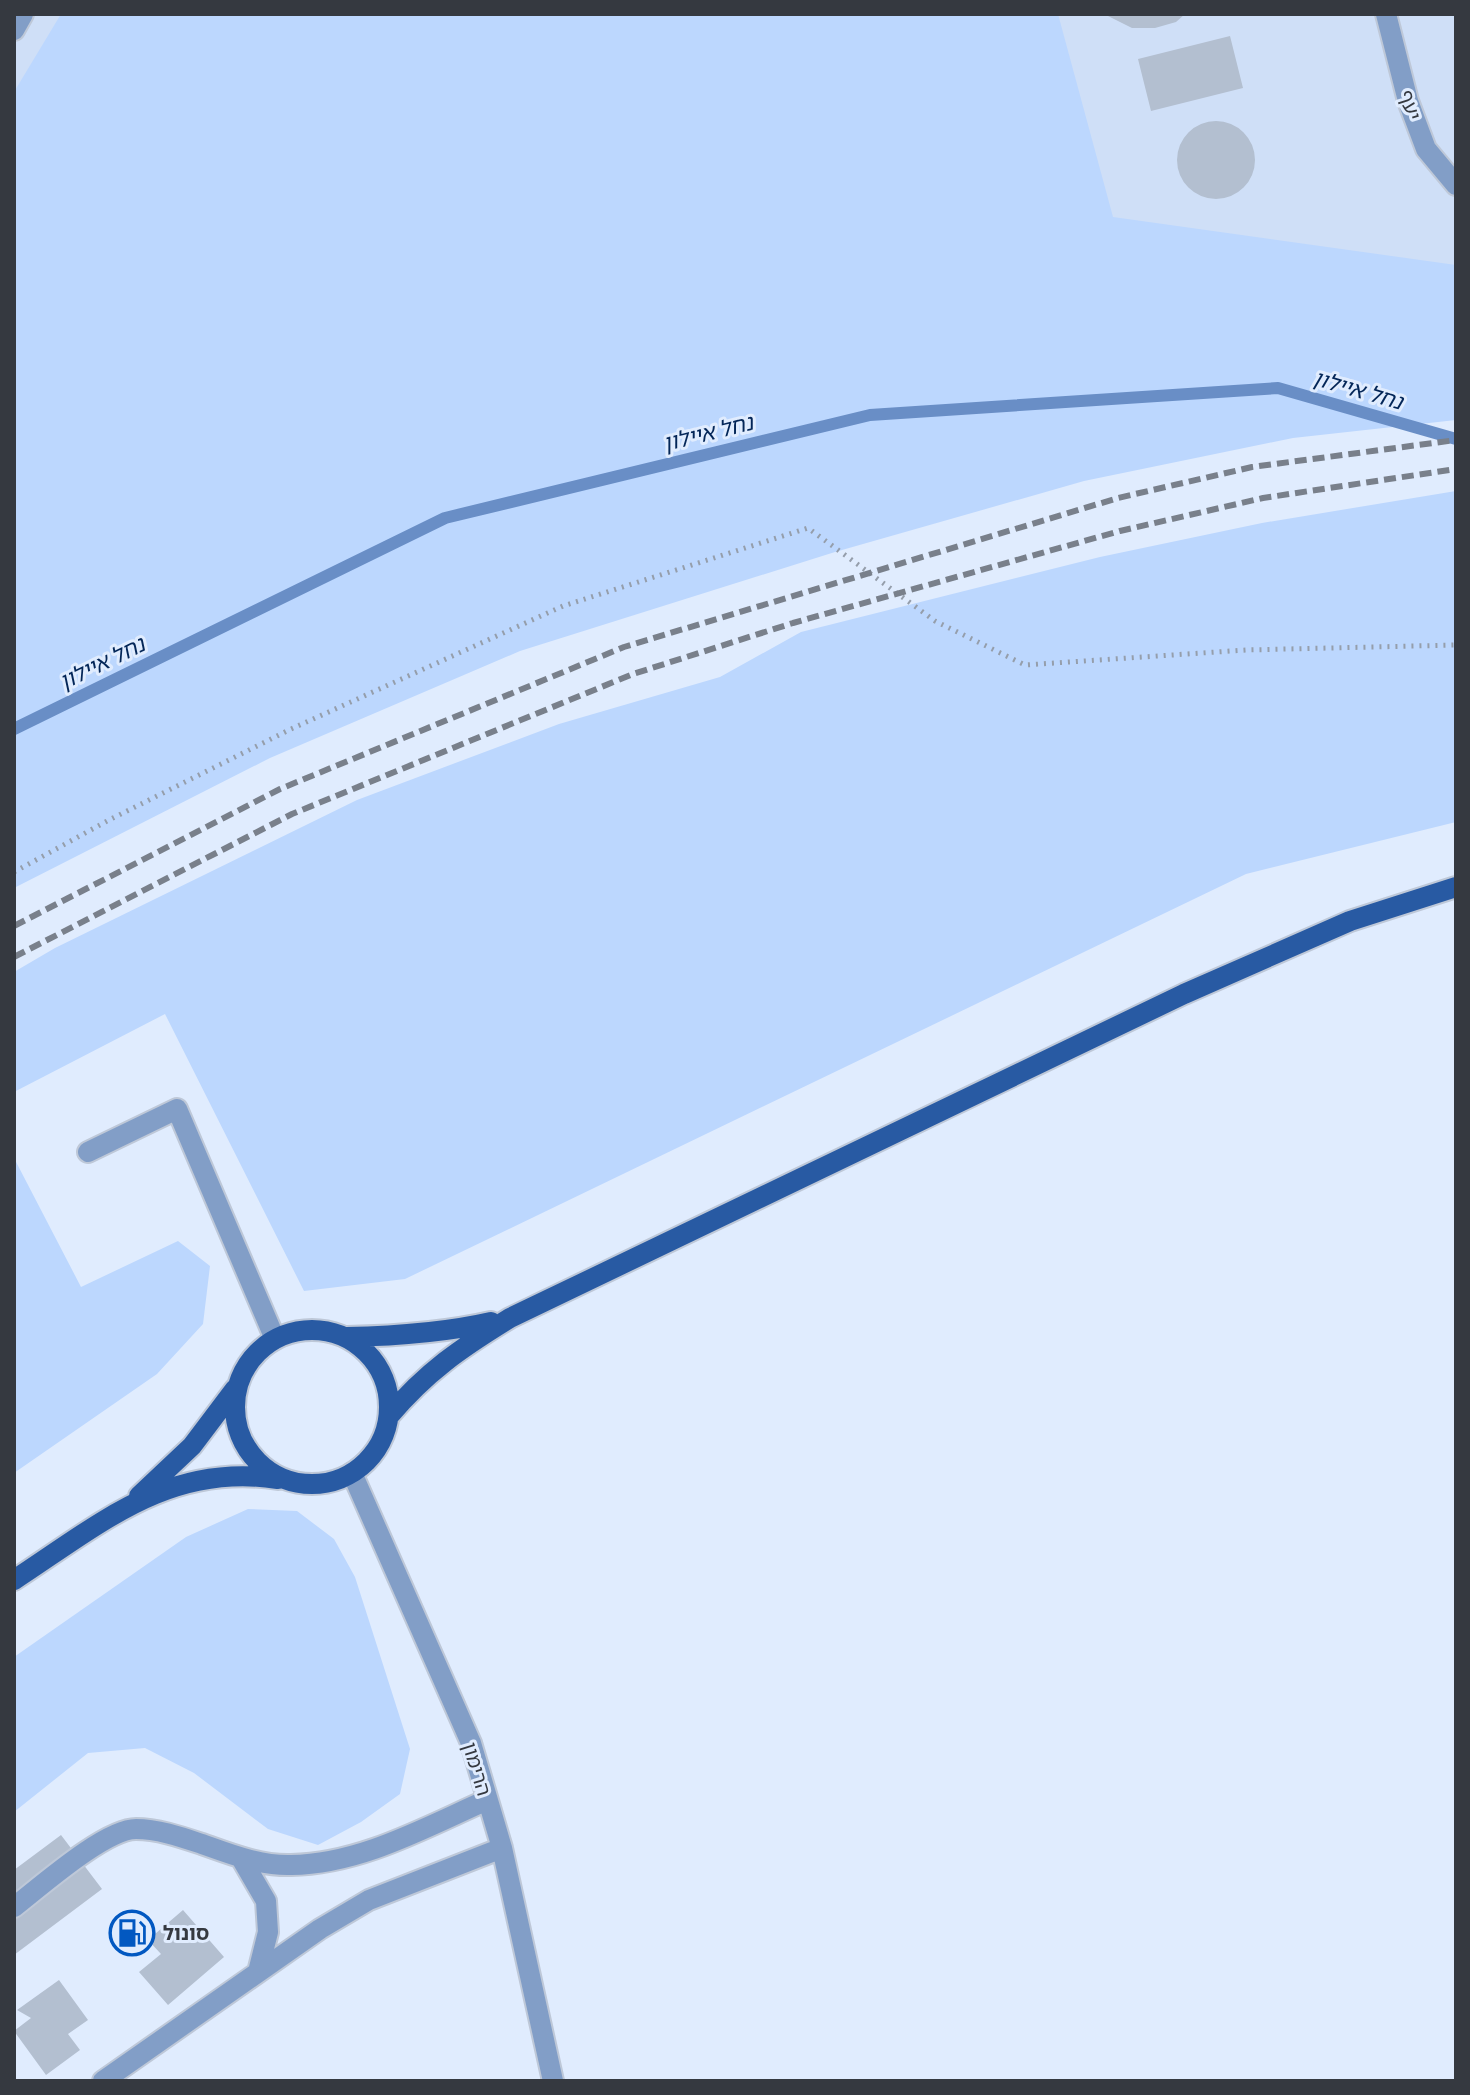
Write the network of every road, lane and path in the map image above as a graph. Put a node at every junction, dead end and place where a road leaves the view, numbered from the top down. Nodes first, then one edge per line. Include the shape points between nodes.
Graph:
1 (23, 14) edge
2 (1386, 14) edge
3 (14, 30) edge
4 (1456, 185) edge
5 (1456, 645) edge
6 (14, 872) edge
7 (1456, 887) edge
8 (88, 1152) dead end
9 (510, 1318) junction
10 (347, 1337) junction
11 (275, 1339) junction
12 (240, 1381) junction
13 (389, 1416) junction
14 (352, 1473) junction
15 (288, 1480) junction
16 (128, 1507) junction
17 (14, 1580) edge
18 (487, 1800) junction
19 (502, 1848) junction
20 (241, 1858) junction
21 (14, 1907) edge
22 (258, 1972) junction
23 (103, 2081) edge
24 (553, 2081) edge

1 - 3 street
2 - 4 street, יעף via 1426,149
5 - 6 path via 1246,650 1025,665 935,621 808,528 563,606 291,729
7 - 9 main road via 1350,921 1184,994
8 - 11 street via 177,1109
9 - 10 main road via 461,1329
9 - 13 main road via 428,1373
10 - 11 main road via 311,1330
10 - 13 main road via 382,1372
11 - 12 main road via 257,1353
12 - 15 main road via 235,1415 240,1436 252,1456
12 - 16 main road via 192,1446
13 - 14 main road via 370,1458
14 - 15 main road via 331,1482
14 - 18 street, הרימון via 471,1743
15 - 16 main road via 220,1476 178,1484
16 - 17 main road
18 - 19 street, הרימון
18 - 20 street via 384,1846 327,1862 288,1865
19 - 22 street via 369,1900
19 - 24 street, הרימון
20 - 21 street via 134,1828 106,1838
20 - 22 street via 266,1901 268,1932
22 - 23 street

